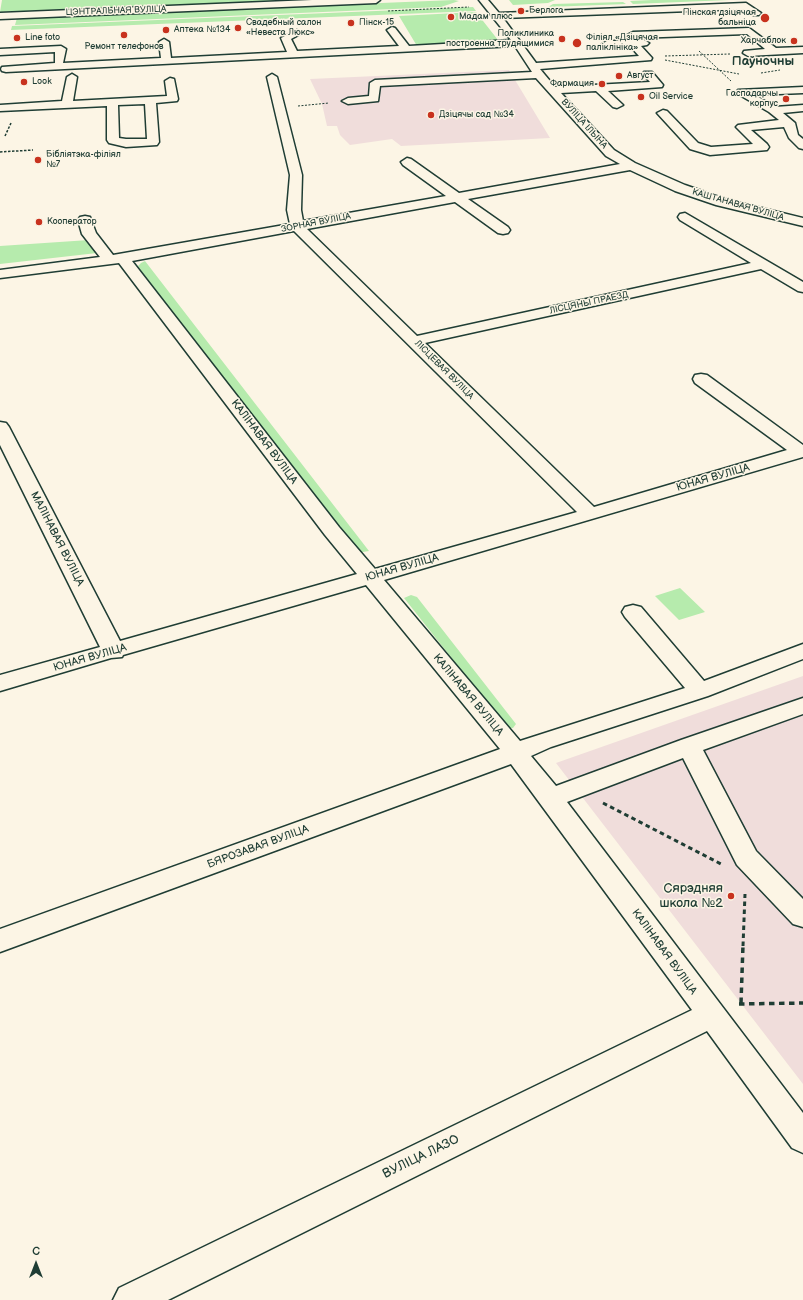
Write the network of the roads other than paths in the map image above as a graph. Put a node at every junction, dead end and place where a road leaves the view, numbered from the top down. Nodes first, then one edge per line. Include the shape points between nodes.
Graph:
1 (376, 0) edge
2 (483, 0) edge
3 (756, 13) dead end
4 (0, 16) edge
5 (495, 16) junction
6 (392, 30) dead end
7 (297, 33) dead end
8 (164, 42) dead end
9 (518, 43) junction
10 (607, 44) dead end
11 (633, 44) junction
12 (406, 49) junction
13 (803, 50) edge
14 (773, 51) junction
15 (5, 52) edge
16 (748, 53) road end
17 (293, 54) junction
18 (166, 61) junction
19 (59, 62) dead end
20 (6, 69) dead end
21 (535, 70) junction
22 (648, 74) dead end
23 (72, 77) dead end
24 (272, 77) dead end
25 (170, 81) dead end
26 (598, 88) junction
27 (553, 90) junction
28 (803, 90) edge
29 (150, 100) junction
30 (348, 101) dead end
31 (112, 102) junction
32 (67, 105) junction
33 (617, 105) dead end
34 (0, 108) edge
35 (803, 108) edge
36 (773, 110) junction
37 (663, 113) dead end
38 (789, 123) junction
39 (798, 136) edge
40 (803, 145) edge
41 (407, 162) dead end
42 (631, 166) junction
43 (457, 196) junction
44 (685, 217) dead end
45 (85, 220) dead end
46 (803, 222) edge
47 (298, 227) junction
48 (503, 230) dead end
49 (117, 259) junction
50 (764, 264) junction
51 (0, 274) edge
52 (803, 275) edge
53 (787, 278) junction
54 (803, 288) edge
55 (414, 341) junction
56 (701, 379) dead end
57 (0, 427) edge
58 (802, 452) edge
59 (590, 514) junction
60 (369, 578) junction
61 (633, 612) dead end
62 (803, 651) edge
63 (114, 652) junction
64 (0, 683) edge
65 (700, 691) junction
66 (803, 706) edge
67 (689, 746) junction
68 (516, 753) junction
69 (551, 798) junction
70 (803, 916) edge
71 (0, 941) edge
72 (723, 1010) junction
73 (803, 1138) edge
74 (131, 1300) edge

1 - 4 street, ЦЭНТРАЛЬНАЯ ВУЛІЦА
2 - 5 street, ВУЛІЦА ІЛЬІНА
3 - 5 street via 746,6 654,10 661,16 651,19 618,20 601,12
5 - 9 street, ВУЛІЦА ІЛЬІНА
6 - 12 street
7 - 17 street via 286,38
8 - 18 street
9 - 12 street
9 - 21 street, ВУЛІЦА ІЛЬІНА
10 - 11 street
11 - 14 street via 749,31
11 - 21 street via 647,58
12 - 17 street
13 - 14 street
14 - 16 street
15 - 19 street via 61,49
17 - 18 street
18 - 20 street
21 - 27 street, ВУЛІЦА ІЛЬІНА
21 - 30 street via 375,83 374,99
22 - 26 street via 658,85
23 - 32 street
24 - 47 street via 296,175 294,210
25 - 29 street via 173,99
26 - 27 street
26 - 33 street
27 - 42 street, ВУЛІЦА ІЛЬІНА via 610,153
28 - 36 street via 742,92
29 - 31 street
29 - 31 street via 153,142 126,143 114,140
31 - 32 street
32 - 34 street
35 - 36 street
36 - 38 street
37 - 38 street via 694,146 710,151 763,147 742,127
38 - 39 street
39 - 40 street
41 - 43 street
42 - 43 street, ЗОРНАЯ ВУЛІЦА
42 - 46 street, КАШТАНАВАЯ ВУЛІЦА via 680,188 721,202
43 - 47 street, ЗОРНАЯ ВУЛІЦА
43 - 48 street
44 - 50 street
45 - 49 street, КАЛІНАВАЯ ВУЛІЦА via 89,234
47 - 49 street, ЗОРНАЯ ВУЛІЦА
47 - 55 street, ЛІСЦЕВАЯ ВУЛІЦА
49 - 51 street, ЗОРНАЯ ВУЛІЦА
49 - 60 street, КАЛІНАВАЯ ВУЛІЦА via 240,410
50 - 53 street
50 - 55 street, ЛІСЦЯНЫ ПРАЕЗД
52 - 53 street
53 - 54 street
55 - 59 street, ЛІСЦЕВАЯ ВУЛІЦА
56 - 58 street
57 - 63 street, МАЛІНАВАЯ ВУЛІЦА
58 - 59 street, ЮНАЯ ВУЛІЦА
59 - 60 street, ЮНАЯ ВУЛІЦА
60 - 63 street, ЮНАЯ ВУЛІЦА
60 - 68 street, КАЛІНАВАЯ ВУЛІЦА
61 - 65 street
62 - 65 street, БЯРОЗАВАЯ ВУЛІЦА
63 - 64 street, ЮНАЯ ВУЛІЦА
65 - 68 street, БЯРОЗАВАЯ ВУЛІЦА via 543,741
66 - 67 street
67 - 69 street
67 - 70 street via 735,862
68 - 69 street, КАЛІНАВАЯ ВУЛІЦА
68 - 71 street, БЯРОЗАВАЯ ВУЛІЦА
69 - 72 street, КАЛІНАВАЯ ВУЛІЦА
72 - 73 street, КАЛІНАВАЯ ВУЛІЦА
72 - 74 street, ВУЛІЦА ЛАЗО

